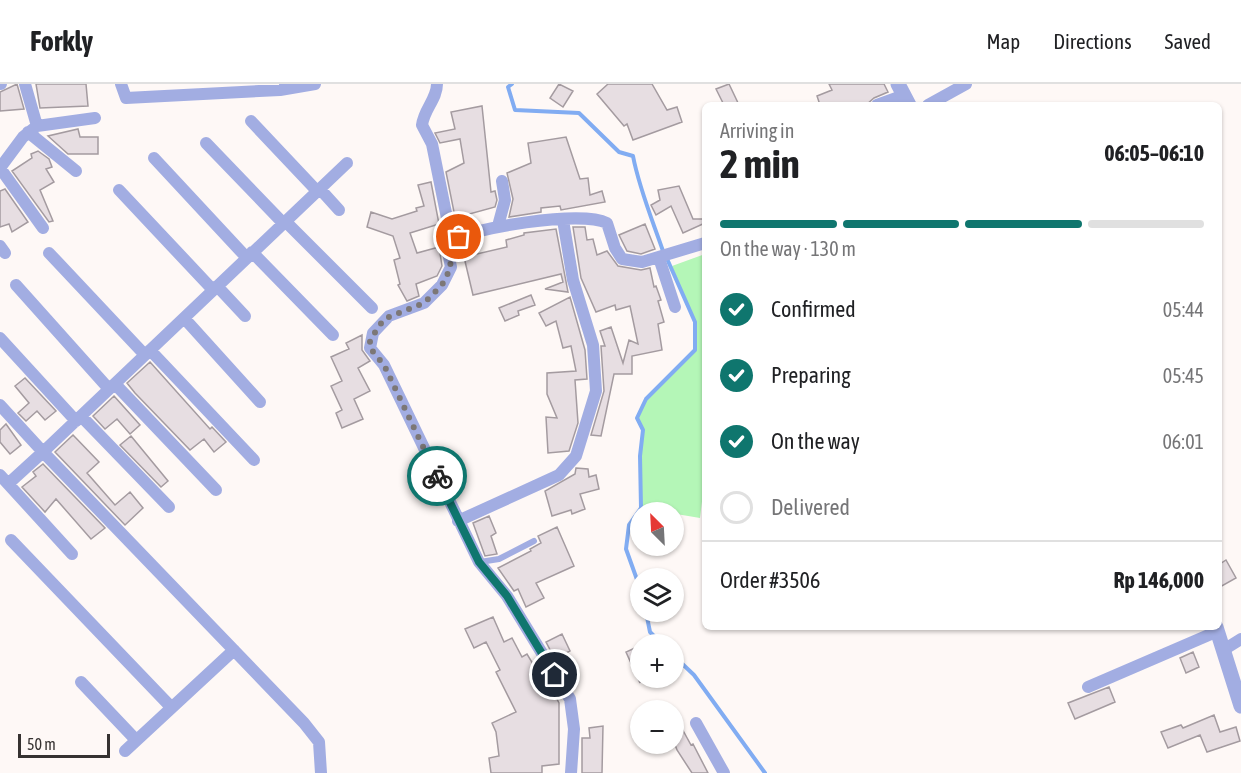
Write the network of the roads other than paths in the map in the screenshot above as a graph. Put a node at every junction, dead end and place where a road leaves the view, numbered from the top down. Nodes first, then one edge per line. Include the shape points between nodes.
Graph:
1 (25, 84) edge
2 (121, 84) edge
3 (315, 84) edge
4 (437, 84) edge
5 (966, 84) edge
6 (280, 87) edge
7 (228, 88) edge
8 (178, 90) edge
9 (903, 95) edge
10 (885, 102) edge
11 (933, 102) edge
12 (95, 118) dead end
13 (251, 121) dead end
14 (33, 129) junction
15 (206, 143) dead end
16 (154, 158) dead end
17 (347, 163) dead end
18 (0, 168) edge
19 (76, 171) dead end
20 (502, 181) dead end
21 (118, 190) dead end
22 (318, 190) junction
23 (339, 210) dead end
24 (563, 220) junction
25 (284, 222) junction
26 (498, 226) junction
27 (43, 228) dead end
28 (446, 242) junction
29 (702, 244) edge
30 (49, 253) dead end
31 (250, 255) junction
32 (659, 258) junction
33 (16, 285) dead end
34 (215, 288) junction
35 (675, 307) dead end
36 (372, 308) dead end
37 (245, 316) dead end
38 (184, 318) junction
39 (333, 335) dead end
40 (0, 338) edge
41 (148, 353) junction
42 (112, 386) junction
43 (260, 402) dead end
44 (0, 405) edge
45 (78, 418) junction
46 (43, 452) junction
47 (254, 460) dead end
48 (4, 479) edge
49 (216, 490) dead end
50 (169, 507) dead end
51 (458, 521) junction
52 (11, 540) dead end
53 (534, 541) dead end
54 (72, 554) dead end
55 (479, 562) junction
56 (1215, 630) edge
57 (1217, 630) edge
58 (1241, 639) edge
59 (1225, 649) junction
60 (234, 650) junction
61 (81, 682) dead end
62 (1088, 687) dead end
63 (1241, 706) edge
64 (171, 707) junction
65 (696, 723) dead end
66 (136, 740) junction
67 (125, 751) dead end
68 (321, 773) edge
69 (571, 773) edge
70 (724, 773) edge

1 - 14 street
2 - 8 street via 126,99
3 - 6 street
4 - 28 street via 437,93 422,125 432,144 448,223
5 - 11 street
6 - 7 street
7 - 8 street
9 - 10 street
12 - 14 street
13 - 22 street
14 - 18 street
14 - 19 street
15 - 25 street
16 - 31 street
17 - 22 street
18 - 27 street
20 - 26 street via 505,200
21 - 34 street
22 - 23 street
22 - 25 street
24 - 26 street
24 - 32 street via 607,223 622,259 642,262
24 - 51 street via 573,280 593,345 596,391 576,456 558,475
25 - 31 street
25 - 36 street
26 - 28 street
28 - 51 street via 451,267 442,285 424,303 384,319 373,333 370,348 384,365
29 - 32 street
30 - 41 street
31 - 34 street
31 - 39 street
32 - 35 street
33 - 42 street
34 - 37 street
34 - 38 street
38 - 41 street
38 - 43 street
40 - 45 street
41 - 42 street
41 - 47 street
42 - 45 street
42 - 49 street
44 - 46 street
45 - 46 street
45 - 50 street
46 - 48 street
46 - 60 street
48 - 54 street
51 - 55 street
52 - 64 street
53 - 55 lane via 499,559
55 - 69 street via 507,596 570,699 574,729
56 - 62 street
57 - 59 street
58 - 59 street
59 - 63 street
60 - 64 street
60 - 68 street via 319,742
61 - 66 street
64 - 66 street
65 - 70 street
66 - 67 street

